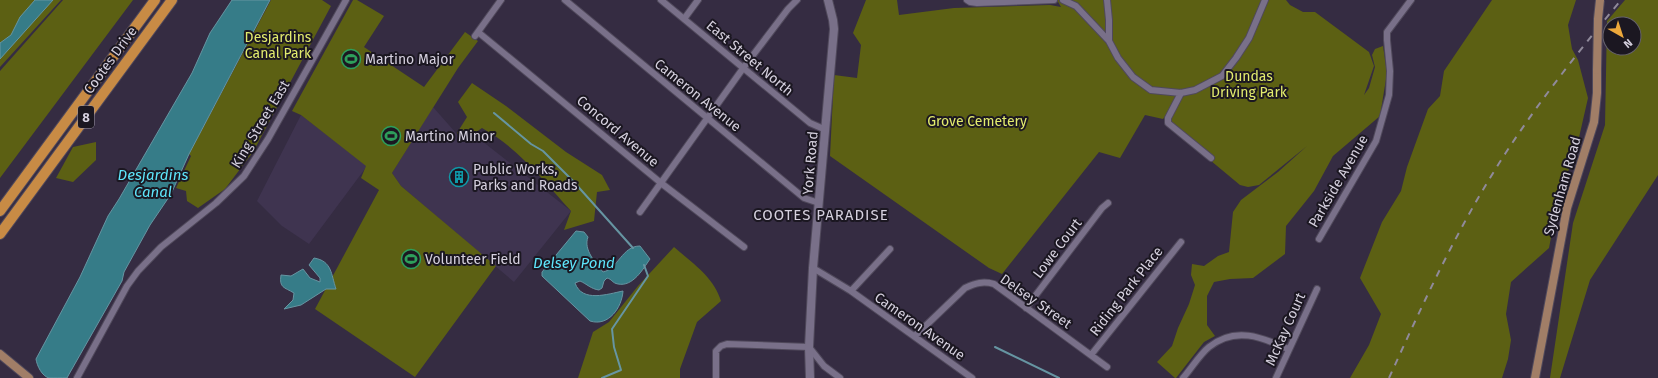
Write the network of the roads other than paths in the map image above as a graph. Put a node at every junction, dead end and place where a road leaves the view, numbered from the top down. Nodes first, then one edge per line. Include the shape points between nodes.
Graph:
1 (155, 0) edge
2 (172, 0) edge
3 (346, 0) edge
4 (501, 0) edge
5 (565, 0) edge
6 (661, 0) edge
7 (698, 0) edge
8 (797, 0) edge
9 (828, 0) edge
10 (968, 0) edge
11 (1054, 0) edge
12 (1063, 0) edge
13 (1107, 0) edge
14 (1265, 0) edge
15 (1411, 0) edge
16 (1600, 0) edge
17 (684, 19) junction
18 (1109, 41) junction
19 (744, 68) junction
20 (1181, 93) junction
21 (707, 118) junction
22 (826, 130) junction
23 (1211, 158) dead end
24 (661, 183) junction
25 (819, 203) junction
26 (1108, 203) dead end
27 (0, 211) edge
28 (640, 212) dead end
29 (0, 234) edge
30 (1319, 239) dead end
31 (1181, 242) dead end
32 (744, 247) dead end
33 (890, 249) dead end
34 (813, 268) junction
35 (1317, 289) dead end
36 (851, 291) junction
37 (1026, 308) junction
38 (915, 336) junction
39 (809, 347) junction
40 (1288, 349) junction
41 (0, 354) edge
42 (1091, 356) junction
43 (1107, 367) dead end
44 (30, 378) edge
45 (77, 378) edge
46 (716, 378) edge
47 (810, 378) edge
48 (840, 378) edge
49 (972, 378) edge
50 (1183, 378) edge
51 (1276, 378) edge
52 (1535, 378) edge

1 - 27 main road, Cootes Drive / 8
2 - 29 main road, Cootes Drive / 8
3 - 45 street, King Street East via 268,139 244,176 216,203 161,247 138,271 127,286
4 - 24 street, Concord Avenue via 477,34
5 - 21 street, Cameron Avenue
6 - 17 street, East Street North
7 - 17 street
8 - 19 street
9 - 22 street, York Road via 834,29
10 - 11 street via 977,3
12 - 18 street via 1076,6
13 - 18 street
14 - 20 street via 1249,38 1222,76 1195,90
15 - 30 street, Parkside Avenue via 1387,32 1389,95 1376,141
16 - 52 main road, Sydenham Road, bridge via 1594,122 1567,208
17 - 19 street, East Street North
18 - 20 street via 1118,58 1140,83 1151,90
19 - 21 street
19 - 22 street, East Street North via 810,123
20 - 23 street via 1168,123
21 - 24 street
21 - 25 street, Cameron Avenue via 804,198
22 - 25 street, York Road
24 - 28 street
24 - 32 street, Concord Avenue
25 - 34 street, York Road
26 - 37 street, Lowe Court
31 - 42 street, Riding Park Place
33 - 36 street
34 - 36 street, Cameron Avenue
34 - 39 street, York Road
35 - 40 street, McKay Court
36 - 38 street, Cameron Avenue
37 - 38 street, Delsey Street via 994,284 984,281 966,288
37 - 42 street, Delsey Street
38 - 49 street, Cameron Avenue
39 - 46 street via 724,345 716,350
39 - 47 street, York Road
39 - 48 street via 824,366
40 - 50 street via 1265,339 1246,335 1228,337 1209,347
40 - 51 street, McKay Court
41 - 44 main road
42 - 43 street, Delsey Street

